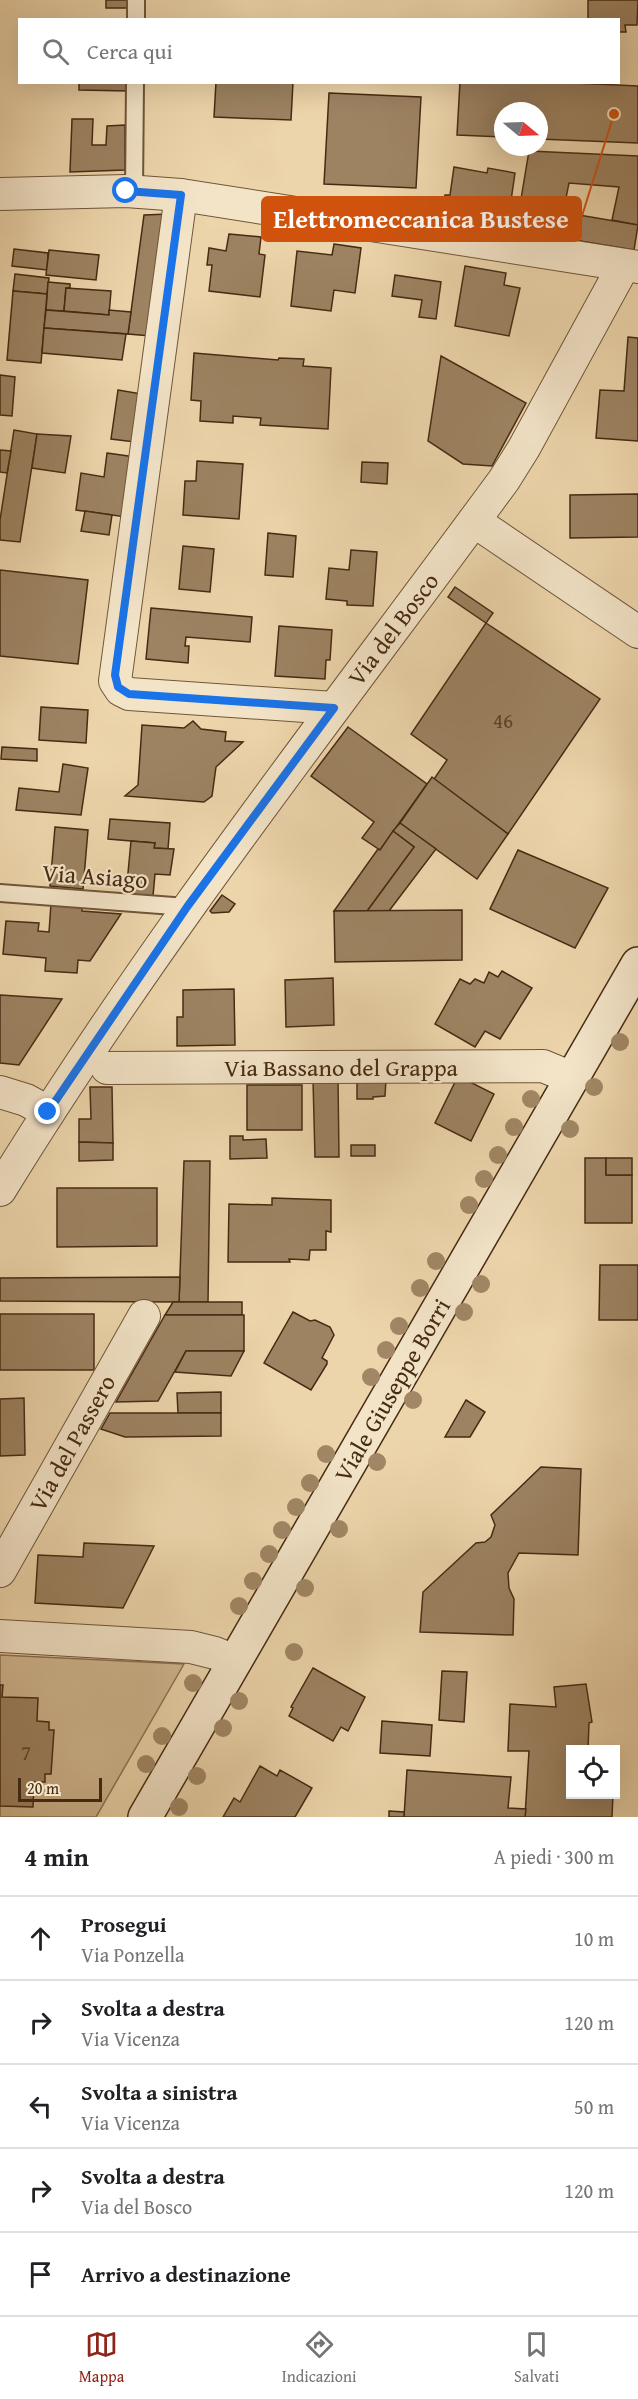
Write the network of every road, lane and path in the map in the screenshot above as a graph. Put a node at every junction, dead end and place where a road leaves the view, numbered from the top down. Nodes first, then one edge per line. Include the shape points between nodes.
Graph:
1 (136, 0) edge
2 (136, 18) edge
3 (135, 84) edge
4 (134, 191) junction
5 (0, 194) edge
6 (181, 195) junction
7 (631, 266) edge
8 (474, 521) junction
9 (638, 632) edge
10 (334, 708) junction
11 (0, 893) edge
12 (187, 907) junction
13 (638, 964) edge
14 (107, 1068) dead end
15 (572, 1078) junction
16 (0, 1092) edge
17 (48, 1112) junction
18 (0, 1190) edge
19 (144, 1316) dead end
20 (0, 1571) edge
21 (0, 1636) edge
22 (235, 1661) junction
23 (146, 1817) edge

1 - 2 lane
3 - 4 lane
4 - 5 street
4 - 6 street
6 - 7 street
6 - 10 street via 116,681 129,694
7 - 8 street, Via del Bosco via 524,448
8 - 9 street
8 - 10 street, Via del Bosco
10 - 12 street, Via del Bosco
11 - 12 lane, Via Asiago
12 - 17 street, Via del Bosco
13 - 15 main road, Viale Giuseppe Borri
14 - 15 street, Via Bassano del Grappa via 543,1066
15 - 22 main road, Viale Giuseppe Borri
16 - 17 street
17 - 18 street, Via del Bosco
19 - 20 street, Via del Passero
21 - 22 street via 191,1647
22 - 23 main road, Viale Giuseppe Borri

